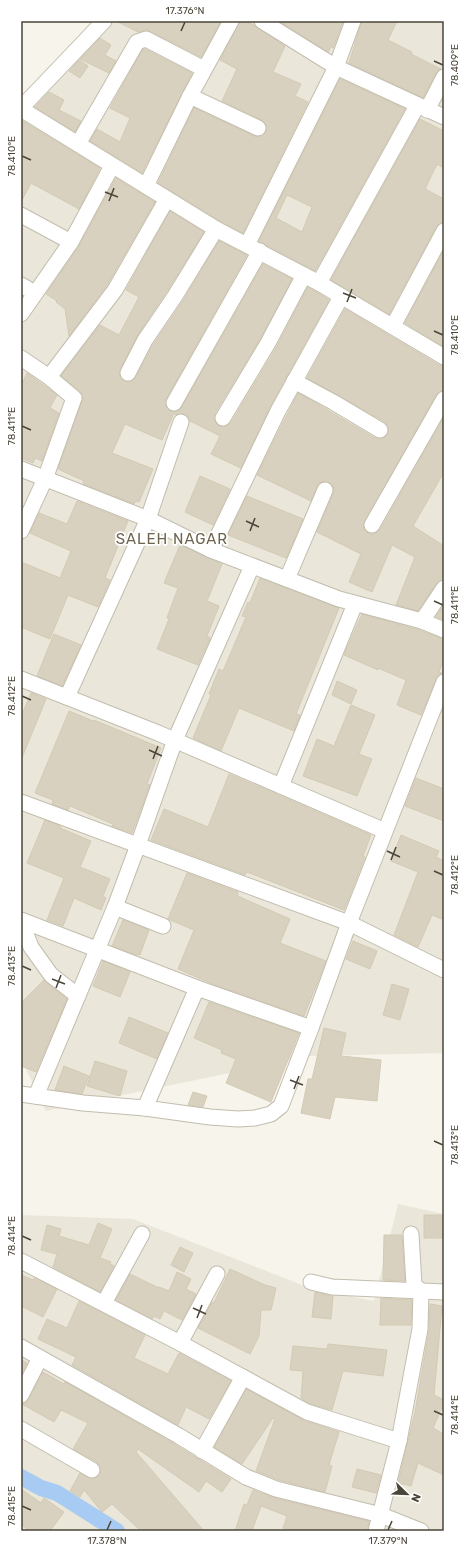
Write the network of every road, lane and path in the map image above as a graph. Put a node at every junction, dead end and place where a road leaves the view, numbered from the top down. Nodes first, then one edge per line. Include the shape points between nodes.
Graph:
1 (104, 21) edge
2 (231, 21) edge
3 (353, 21) edge
4 (264, 22) edge
5 (336, 67) junction
6 (204, 69) junction
7 (444, 77) edge
8 (190, 96) junction
9 (422, 108) junction
10 (21, 109) edge
11 (444, 117) edge
12 (258, 128) dead end
13 (78, 144) junction
14 (112, 166) junction
15 (146, 186) junction
16 (167, 199) junction
17 (21, 215) edge
18 (216, 229) junction
19 (444, 231) edge
20 (71, 242) junction
21 (253, 248) junction
22 (304, 275) junction
23 (319, 283) junction
24 (21, 285) edge
25 (35, 293) junction
26 (341, 297) junction
27 (21, 314) edge
28 (393, 326) junction
29 (444, 357) edge
30 (21, 358) edge
31 (128, 373) dead end
32 (49, 377) junction
33 (294, 381) junction
34 (444, 399) edge
35 (174, 403) dead end
36 (223, 418) dead end
37 (181, 422) dead end
38 (380, 430) dead end
39 (21, 469) edge
40 (45, 479) junction
41 (325, 490) dead end
42 (148, 519) junction
43 (372, 525) dead end
44 (21, 531) edge
45 (211, 550) junction
46 (252, 566) junction
47 (287, 579) junction
48 (444, 588) edge
49 (355, 604) junction
50 (422, 621) junction
51 (444, 630) edge
52 (21, 679) edge
53 (444, 682) edge
54 (67, 697) junction
55 (174, 740) junction
56 (281, 786) junction
57 (21, 802) edge
58 (385, 831) junction
59 (138, 845) junction
60 (114, 907) junction
61 (21, 920) edge
62 (349, 923) junction
63 (163, 926) dead end
64 (97, 950) junction
65 (444, 970) edge
66 (197, 988) junction
67 (78, 996) junction
68 (311, 1028) junction
69 (21, 1094) edge
70 (36, 1096) junction
71 (145, 1108) junction
72 (142, 1234) dead end
73 (411, 1234) dead end
74 (21, 1260) edge
75 (217, 1274) dead end
76 (311, 1282) dead end
77 (421, 1291) junction
78 (444, 1292) edge
79 (104, 1303) junction
80 (180, 1343) junction
81 (21, 1347) edge
82 (40, 1358) junction
83 (243, 1377) junction
84 (21, 1395) edge
85 (21, 1429) edge
86 (399, 1441) junction
87 (202, 1451) junction
88 (92, 1470) dead end
89 (381, 1515) junction
90 (376, 1531) edge
91 (421, 1531) edge

1 - 10 street
2 - 6 street
3 - 5 street
4 - 5 street
5 - 9 street
5 - 21 street
6 - 8 street
6 - 13 street via 146,39 137,42
7 - 9 street
8 - 12 street
8 - 15 street
9 - 11 street
9 - 23 street
10 - 13 street
13 - 14 street
14 - 15 street
14 - 20 street
15 - 16 street
16 - 18 street
16 - 32 street via 116,290
17 - 20 street
18 - 21 street
18 - 31 street via 145,340
19 - 28 street
20 - 25 street
21 - 22 street
21 - 35 street
22 - 23 street
22 - 36 street via 268,343
23 - 26 street
24 - 25 street
25 - 27 street
26 - 28 street
26 - 33 street
28 - 29 street
30 - 32 street
32 - 40 street via 74,398
33 - 38 street
33 - 45 street
34 - 43 street
37 - 42 street
39 - 40 street
40 - 42 street
40 - 44 street
41 - 47 street
42 - 45 street
42 - 54 street
45 - 46 street
46 - 47 street
46 - 55 street
47 - 49 street
48 - 50 street
49 - 50 street
49 - 56 street
50 - 51 street
52 - 54 street
53 - 58 street
54 - 55 street
55 - 56 street
55 - 59 street
56 - 58 street
57 - 59 street
58 - 62 street
59 - 60 street
59 - 62 street
60 - 63 street
60 - 64 street
61 - 64 street
61 - 67 street via 31,947 50,974
62 - 65 street
62 - 68 street
64 - 66 street
64 - 67 street
66 - 68 street
66 - 71 street
67 - 70 street
68 - 71 street via 281,1106 271,1114 238,1119
69 - 70 street
70 - 71 street
72 - 79 street
73 - 77 street via 414,1285
74 - 79 street
75 - 80 street
76 - 77 street via 332,1287
77 - 78 street
77 - 86 street via 420,1329
79 - 80 street
80 - 83 street
81 - 82 street
82 - 84 street
82 - 87 street
83 - 86 street via 307,1412
83 - 87 street
85 - 88 street
86 - 89 street
87 - 89 street via 246,1477 276,1489
89 - 90 street
89 - 91 street

